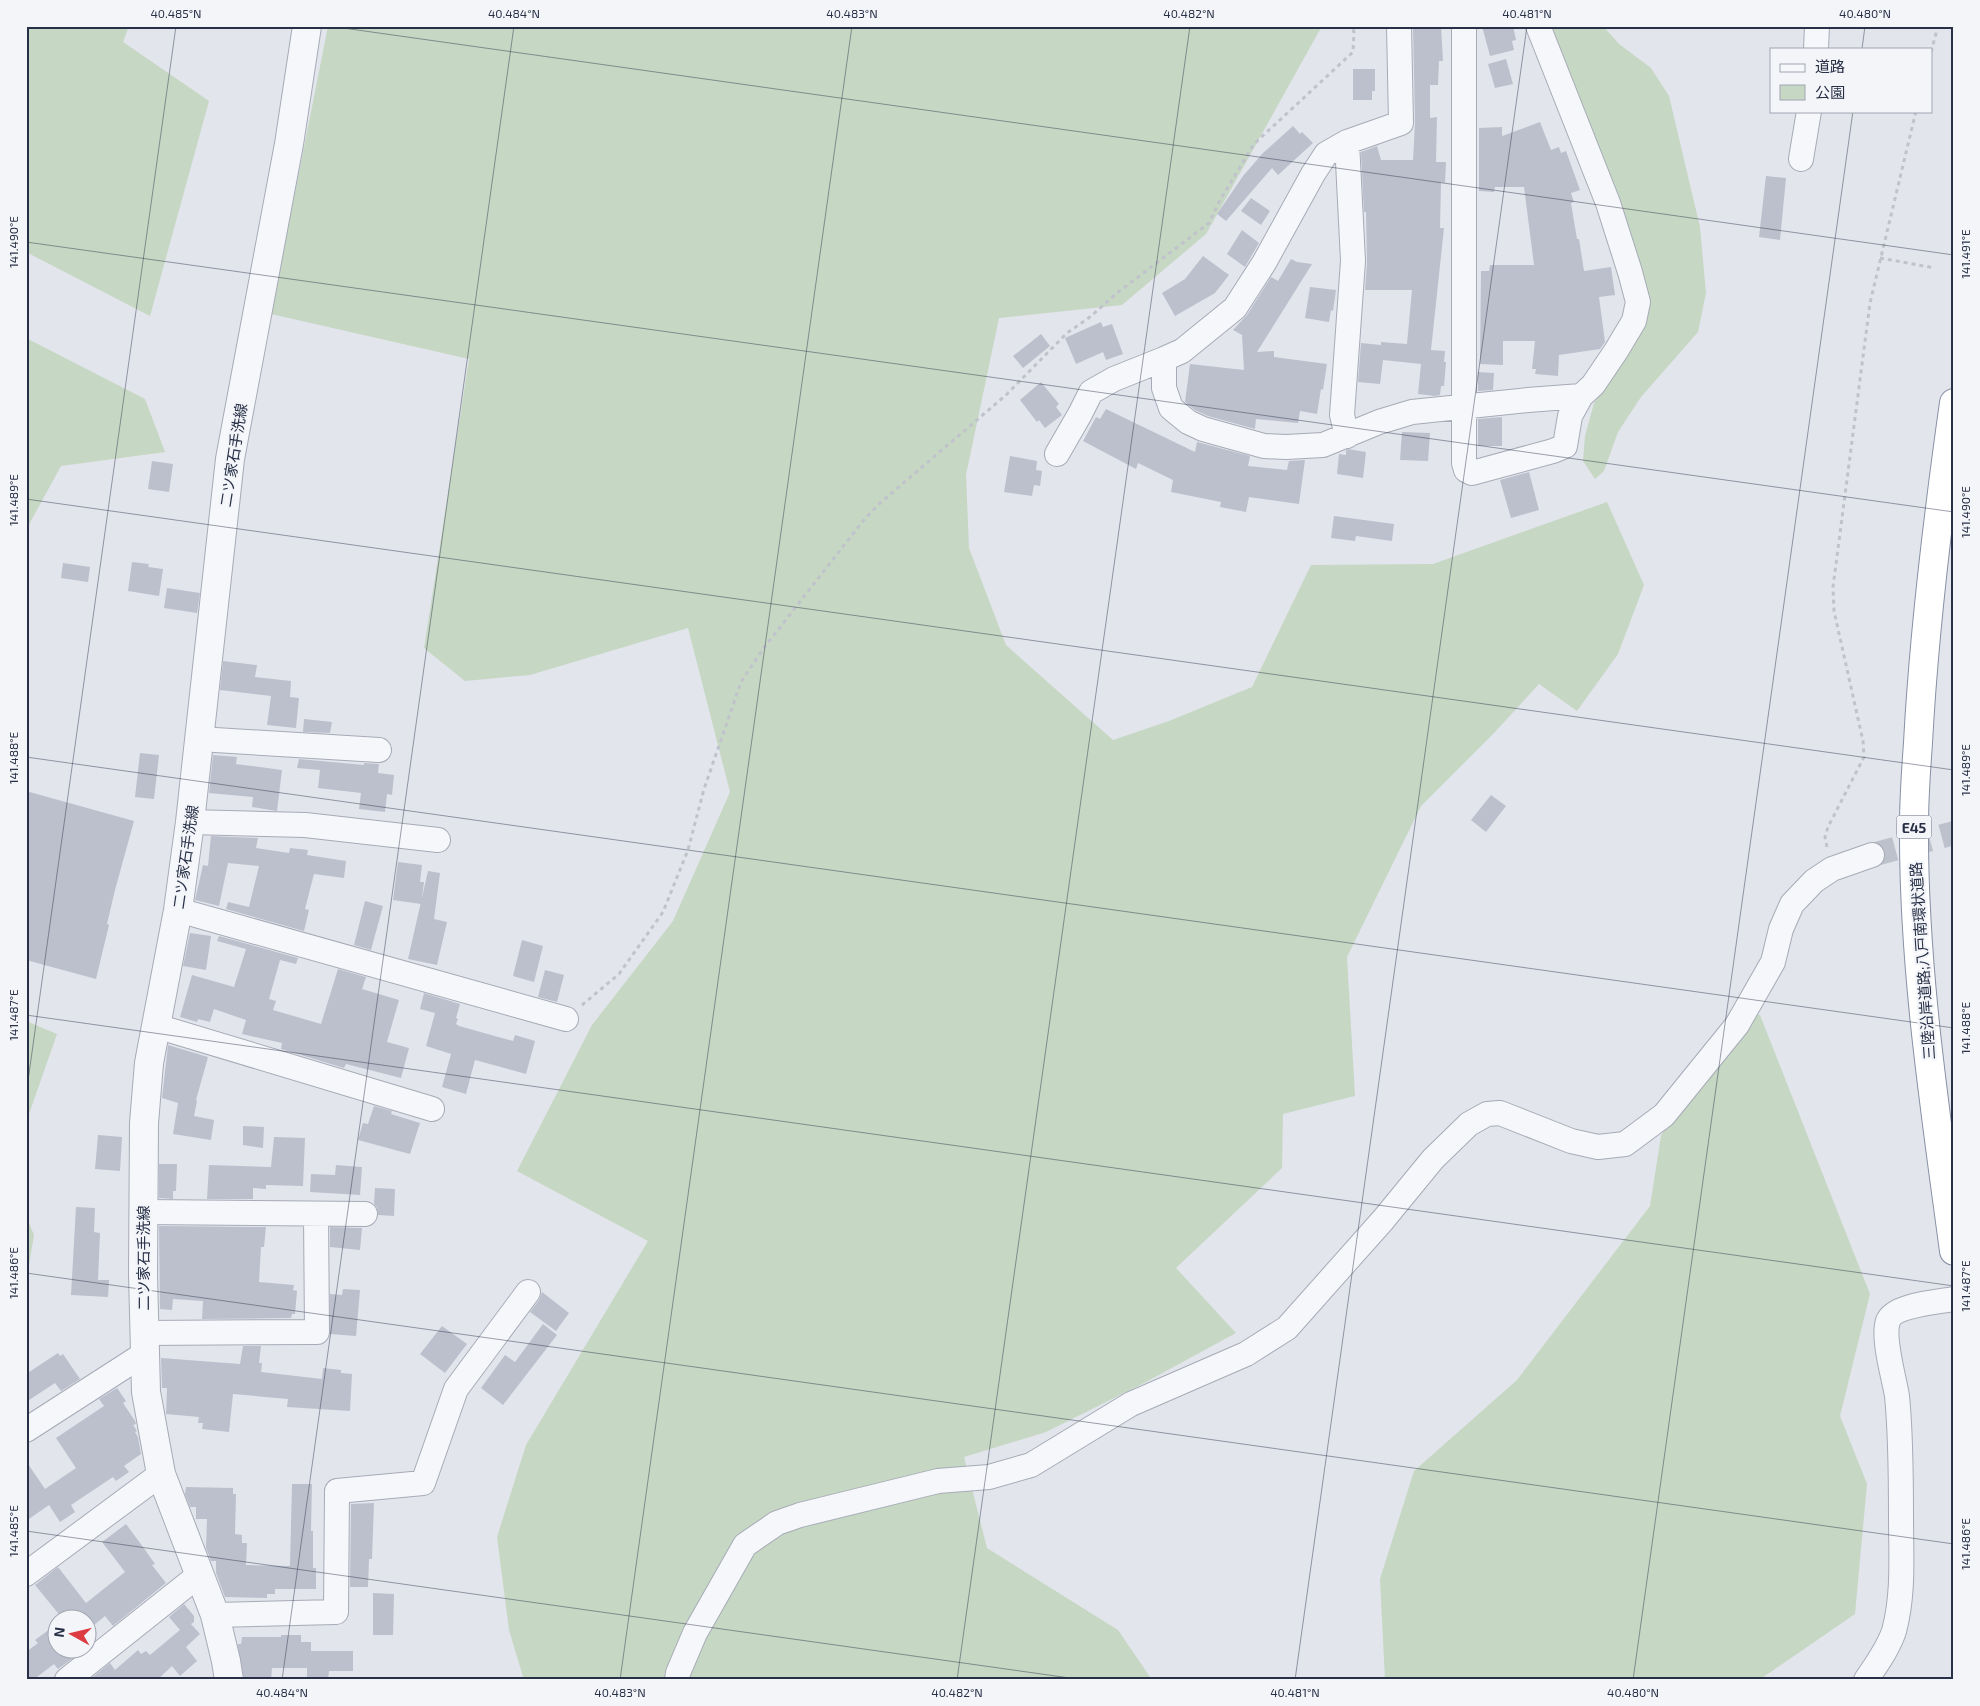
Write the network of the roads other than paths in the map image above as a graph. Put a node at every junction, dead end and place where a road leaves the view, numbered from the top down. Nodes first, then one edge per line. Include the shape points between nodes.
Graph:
1 (307, 26) edge
2 (1399, 26) edge
3 (1464, 26) edge
4 (1538, 26) edge
5 (1817, 26) edge
6 (1816, 48) edge
7 (1809, 112) edge
8 (1347, 142) junction
9 (1801, 159) dead end
10 (1164, 359) junction
11 (1582, 396) junction
12 (1954, 402) edge
13 (1464, 406) junction
14 (1347, 436) junction
15 (1057, 454) dead end
16 (199, 739) junction
17 (379, 750) dead end
18 (190, 822) junction
19 (438, 840) dead end
20 (1872, 855) tunnel mouth
21 (178, 910) junction
22 (566, 1019) road end
23 (156, 1026) junction
24 (432, 1109) dead end
25 (143, 1212) junction
26 (316, 1214) junction
27 (366, 1214) dead end
28 (1954, 1251) edge
29 (528, 1292) dead end
30 (1954, 1300) edge
31 (144, 1344) junction
32 (26, 1430) edge
33 (161, 1474) junction
34 (26, 1574) edge
35 (199, 1575) junction
36 (215, 1615) junction
37 (67, 1680) edge
38 (229, 1680) edge
39 (677, 1680) edge
40 (1866, 1680) edge

1 - 16 street, 二ツ家石手洗線 via 289,144 230,459
2 - 8 street via 1401,123
3 - 13 street
4 - 11 street via 1608,203 1638,302 1634,321 1593,385
5 - 6 street
7 - 9 street
8 - 10 street via 1326,154 1264,264 1235,308 1182,351
8 - 14 street via 1353,261 1342,416
10 - 14 street via 1164,388 1171,408 1203,429 1279,447 1323,444
10 - 15 street via 1114,378 1091,392
11 - 13 street
11 - 13 street via 1570,416 1565,446 1472,473 1466,470 1464,463
12 - 28 highway, 三陸沿岸道路;八戸南環状道路 / E45 via 1936,535 1920,699 1914,823 1915,905 1929,1068
13 - 14 street via 1412,412
16 - 17 street
16 - 18 street, 二ツ家石手洗線
18 - 19 street via 305,826
18 - 21 street, 二ツ家石手洗線
20 - 39 street via 1832,869 1814,881 1792,904 1781,929 1774,962 1737,1026 1664,1116 1625,1144 1598,1147 1571,1141 1500,1113 1487,1114 1469,1124 1433,1159 1287,1328 1246,1354 1131,1404 1031,1465 989,1477 938,1481 777,1523 746,1545 695,1633
21 - 22 street
21 - 23 street, 二ツ家石手洗線
23 - 24 street
23 - 25 street, 二ツ家石手洗線 via 144,1123
25 - 26 street
25 - 31 street, 二ツ家石手洗線
26 - 27 street
26 - 31 street via 317,1332
29 - 36 street via 456,1389 423,1483 337,1491 336,1612
30 - 40 street via 1897,1311 1888,1320 1886,1334 1900,1445 1901,1578 1894,1632
31 - 32 street
31 - 33 street, 二ツ家石手洗線 via 146,1392
33 - 34 street
33 - 35 street, 二ツ家石手洗線
35 - 36 street, 二ツ家石手洗線
35 - 37 street
36 - 38 street, 二ツ家石手洗線

